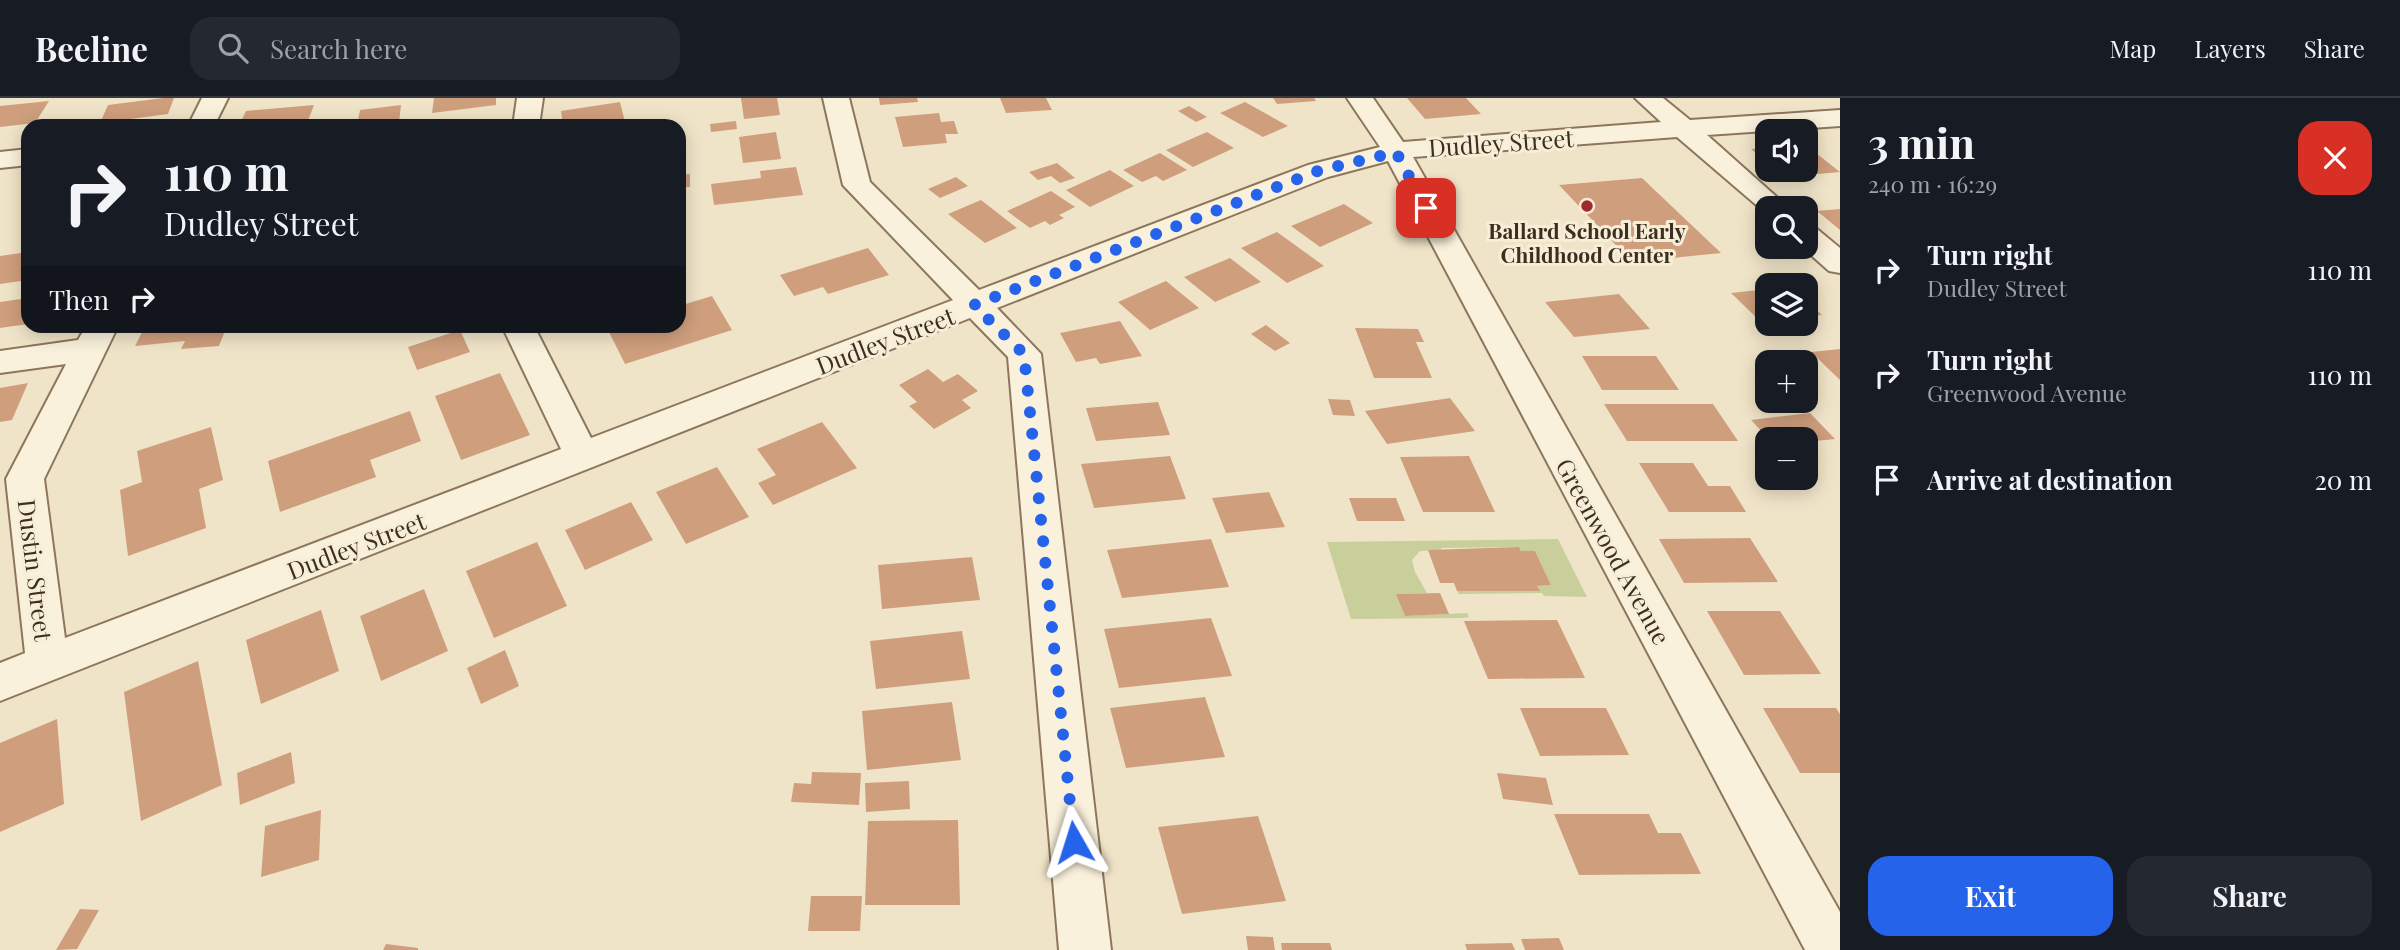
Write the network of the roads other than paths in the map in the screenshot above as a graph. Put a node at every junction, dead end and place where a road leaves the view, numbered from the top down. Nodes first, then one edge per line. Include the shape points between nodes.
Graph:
1 (215, 98) edge
2 (530, 98) edge
3 (836, 98) edge
4 (1360, 98) edge
5 (1648, 98) edge
6 (1840, 118) edge
7 (204, 119) edge
8 (527, 119) edge
9 (1684, 129) junction
10 (1396, 152) junction
11 (21, 158) edge
12 (0, 159) edge
13 (1761, 196) edge
14 (1818, 245) edge
15 (1840, 264) edge
16 (974, 305) junction
17 (521, 333) edge
18 (96, 337) edge
19 (0, 362) edge
20 (583, 458) junction
21 (47, 664) junction
22 (0, 682) edge
23 (1084, 950) edge
24 (1833, 950) edge

1 - 7 street
2 - 8 street
3 - 16 street via 857,185
4 - 10 street, Greenwood Avenue
5 - 9 street
6 - 9 street, Dudley Street
9 - 10 street, Dudley Street
9 - 13 street
10 - 16 street, Dudley Street via 1318,171
10 - 24 street, Greenwood Avenue
11 - 12 street
14 - 15 street
16 - 20 street, Dudley Street
16 - 23 street via 1024,354
17 - 20 street
18 - 19 street
18 - 21 street, Dustin Street via 25,479
20 - 21 street, Dudley Street
21 - 22 street, Dudley Street

